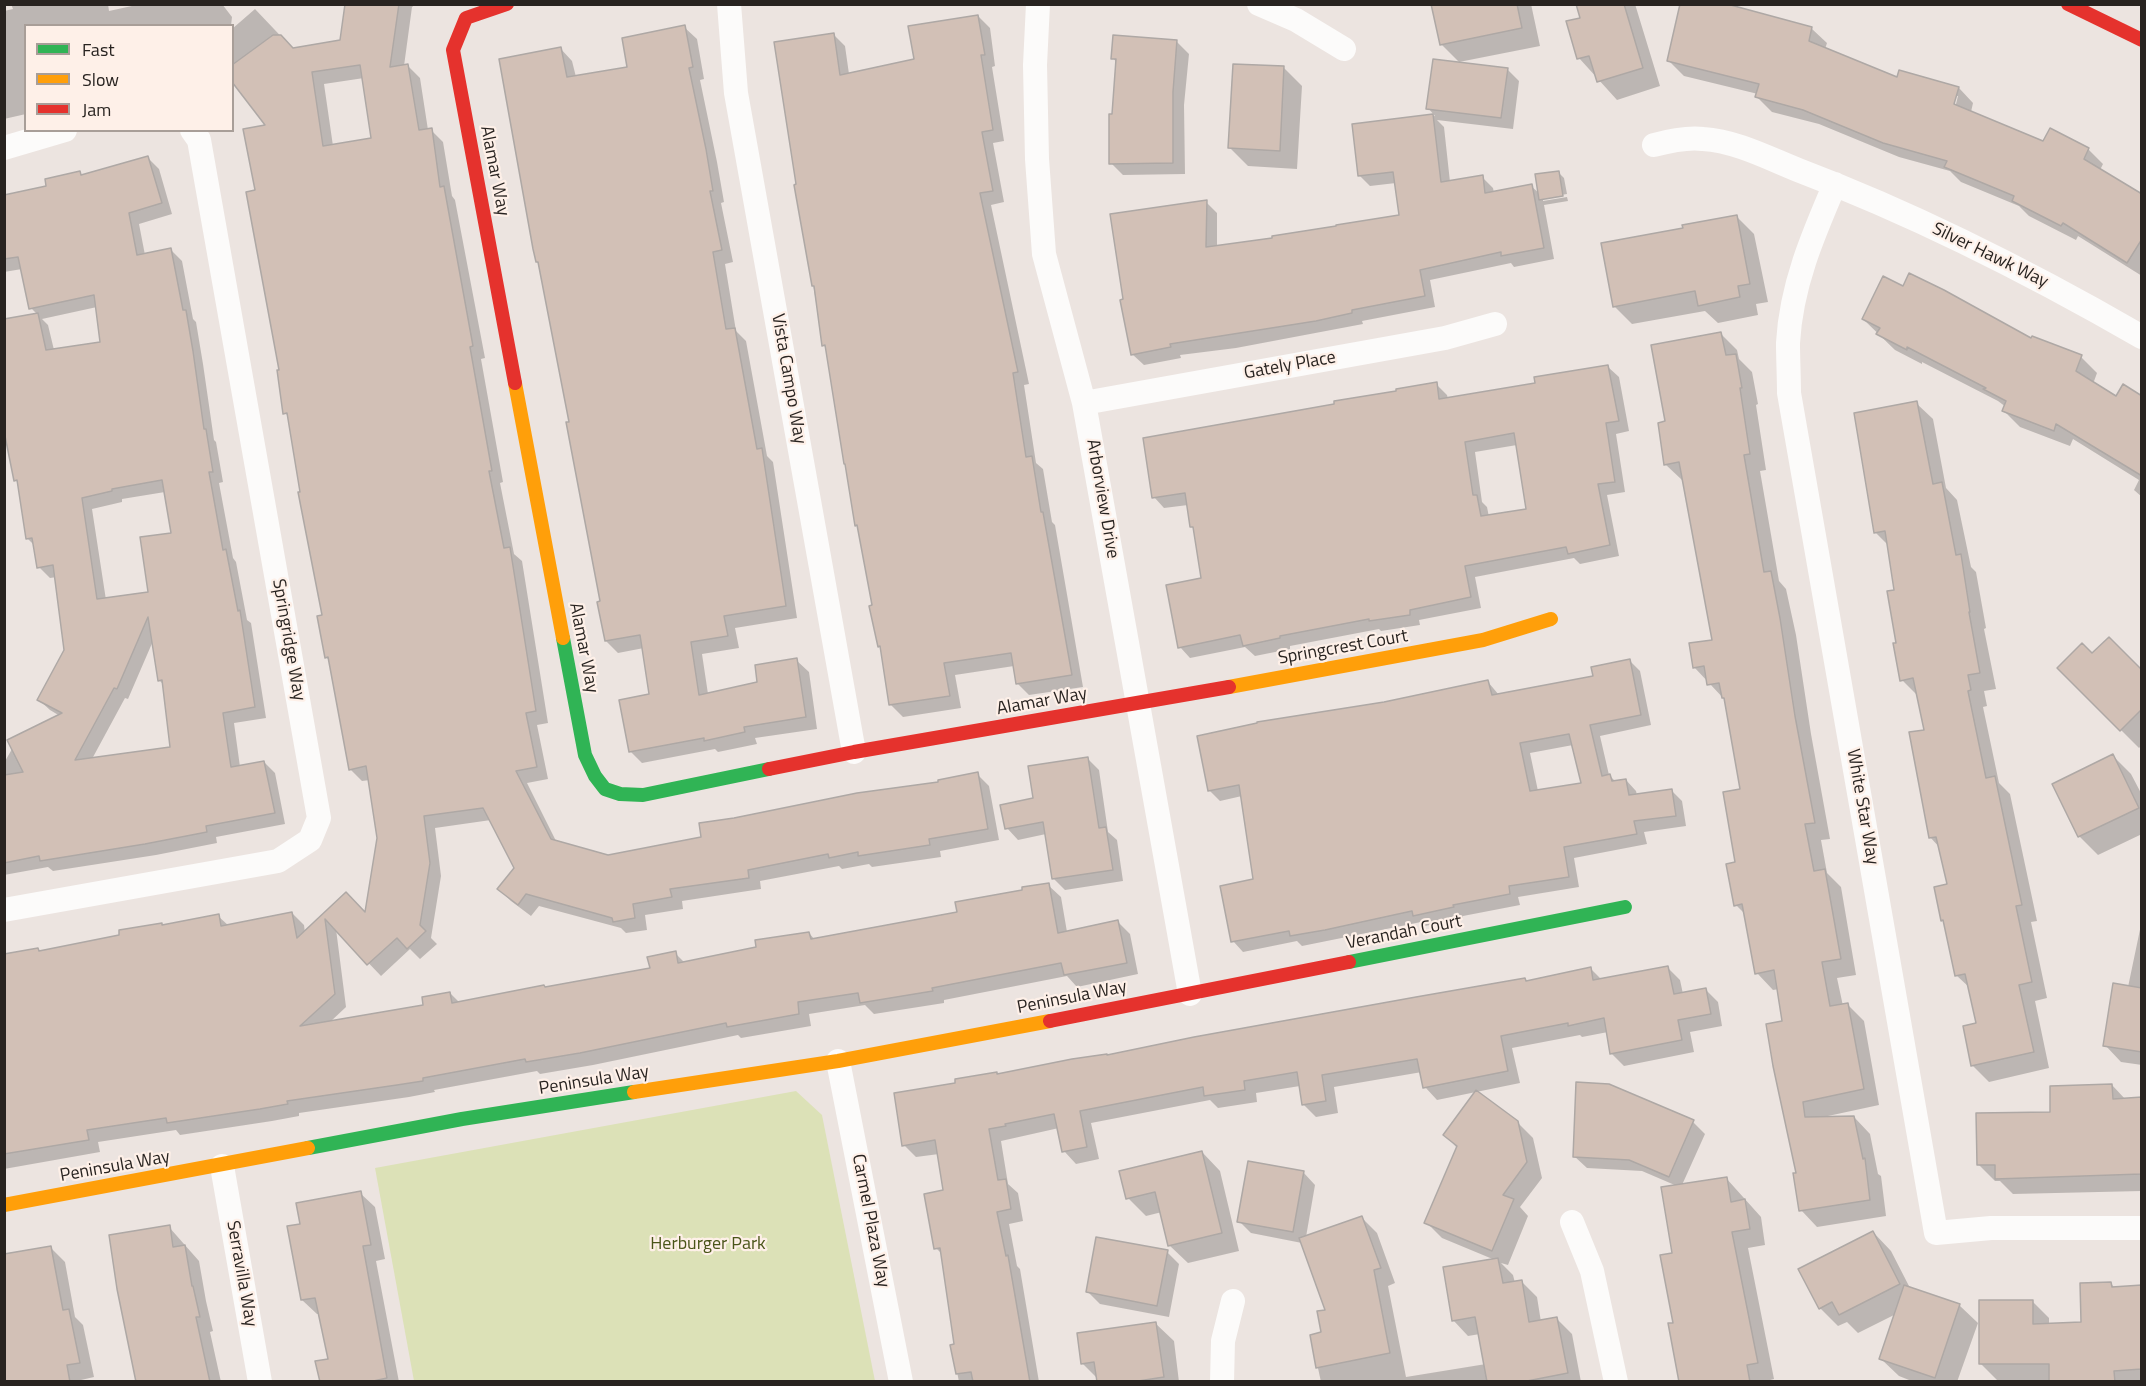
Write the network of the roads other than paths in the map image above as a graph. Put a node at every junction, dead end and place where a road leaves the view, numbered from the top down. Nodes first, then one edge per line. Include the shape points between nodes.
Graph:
1 (507, 4) edge
2 (729, 4) edge
3 (1038, 4) edge
4 (1259, 4) edge
5 (2068, 4) edge
6 (2142, 40) edge
7 (1344, 49) dead end
8 (58, 132) edge
9 (193, 132) edge
10 (1654, 146) dead end
11 (4, 148) edge
12 (1835, 184) junction
13 (1495, 324) dead end
14 (2142, 337) edge
15 (1084, 403) junction
16 (1551, 619) dead end
17 (1139, 704) junction
18 (854, 752) junction
19 (1626, 907) dead end
20 (4, 910) edge
21 (1190, 994) junction
22 (838, 1060) junction
23 (222, 1166) junction
24 (4, 1205) edge
25 (1572, 1222) dead end
26 (2142, 1228) edge
27 (1233, 1301) dead end
28 (260, 1382) edge
29 (901, 1382) edge
30 (1222, 1382) edge
31 (1616, 1382) edge

1 - 18 street, Alamar Way via 466,18 453,50 580,732 592,774 604,789 623,795 643,795
2 - 18 street, Vista Campo Way via 736,93
3 - 15 street, Arborview Drive via 1036,159 1044,254
4 - 7 street via 1296,20
5 - 6 street
8 - 11 street
9 - 20 street, Springridge Way via 199,140 319,818 310,840 278,861
10 - 12 street, Silver Hawk Way via 1702,138 1728,143
12 - 14 street, Silver Hawk Way via 1956,237
12 - 26 street, White Star Way via 1812,239 1794,299 1788,343 1789,393 1936,1233 1991,1228
13 - 15 street, Gately Place via 1445,338
15 - 17 street, Arborview Drive
16 - 17 street, Springcrest Court via 1483,640
17 - 18 street, Alamar Way
17 - 21 street, Arborview Drive
19 - 21 street, Verandah Court
21 - 22 street, Peninsula Way
22 - 23 street, Peninsula Way via 462,1119
22 - 29 street, Carmel Plaza Way
23 - 24 street, Peninsula Way
23 - 28 street, Serravilla Way
25 - 31 street via 1592,1271
27 - 30 street via 1223,1341

